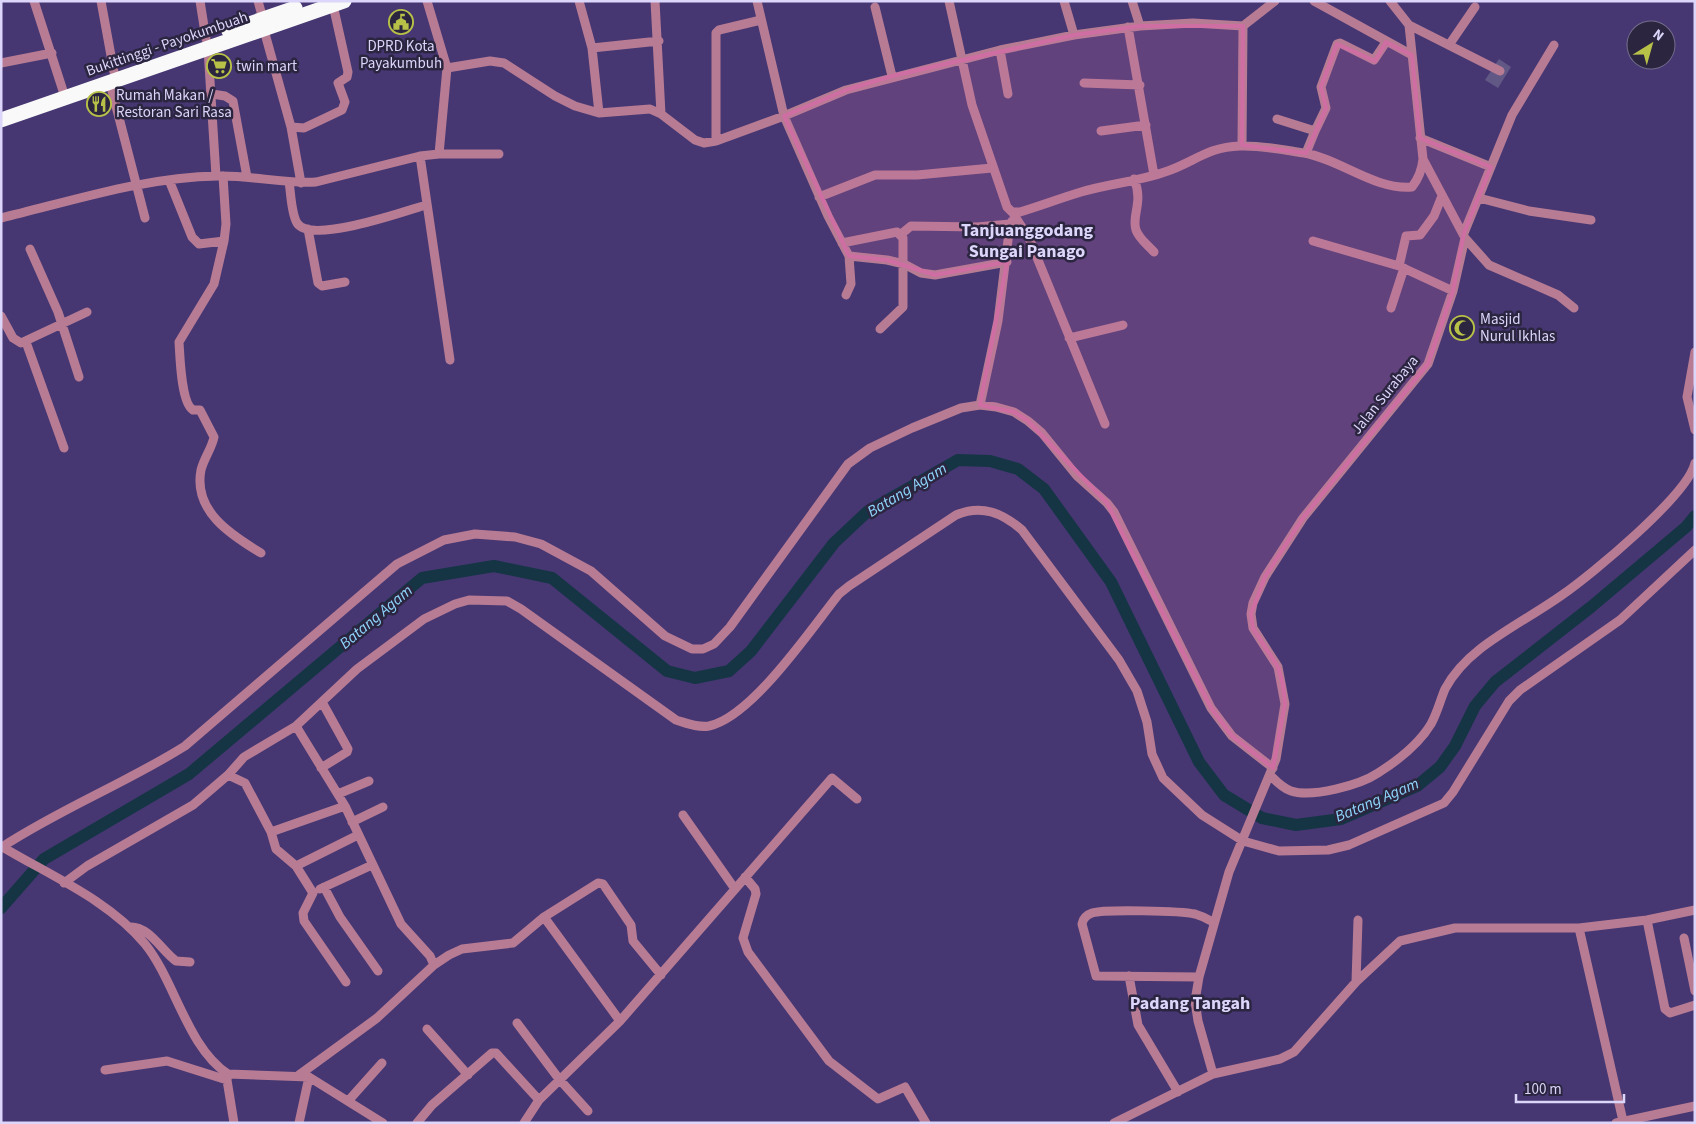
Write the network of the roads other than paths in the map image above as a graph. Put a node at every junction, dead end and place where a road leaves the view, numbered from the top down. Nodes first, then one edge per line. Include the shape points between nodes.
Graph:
1 (34, 1) edge
2 (100, 1) edge
3 (200, 1) edge
4 (258, 1) edge
5 (316, 1) edge
6 (427, 1) edge
7 (579, 1) edge
8 (656, 1) edge
9 (756, 1) edge
10 (949, 1) edge
11 (1064, 1) edge
12 (1132, 1) edge
13 (1275, 1) edge
14 (1314, 1) edge
15 (1390, 1) edge
16 (338, 3) edge
17 (875, 6) dead end
18 (1475, 7) dead end
19 (761, 20) junction
20 (263, 25) junction
21 (1409, 25) junction
22 (1140, 26) junction
23 (1243, 26) junction
24 (1128, 27) junction
25 (1074, 35) junction
26 (659, 41) junction
27 (1386, 42) junction
28 (207, 44) junction
29 (1449, 45) junction
30 (1554, 45) dead end
31 (592, 48) junction
32 (1000, 50) junction
33 (52, 53) junction
34 (1412, 55) junction
35 (963, 59) junction
36 (1, 62) edge
37 (447, 68) junction
38 (1500, 71) dead end
39 (892, 76) junction
40 (112, 77) junction
41 (1084, 84) dead end
42 (1140, 85) junction
43 (64, 92) junction
44 (212, 94) junction
45 (1008, 94) dead end
46 (1, 110) edge
47 (599, 113) junction
48 (661, 114) junction
49 (784, 116) junction
50 (1277, 119) dead end
51 (1, 120) edge
52 (1146, 124) junction
53 (290, 127) junction
54 (1101, 131) dead end
55 (1315, 131) junction
56 (1420, 138) junction
57 (716, 141) junction
58 (1242, 146) junction
59 (1306, 153) junction
60 (439, 154) junction
61 (499, 154) dead end
62 (420, 156) junction
63 (1423, 159) junction
64 (1491, 166) junction
65 (992, 168) junction
66 (1154, 175) junction
67 (220, 176) junction
68 (247, 177) junction
69 (1134, 179) junction
70 (169, 180) junction
71 (289, 182) junction
72 (301, 182) junction
73 (137, 185) junction
74 (819, 196) junction
75 (1442, 196) junction
76 (1479, 198) junction
77 (426, 204) junction
78 (1017, 214) junction
79 (1, 218) edge
80 (145, 218) dead end
81 (1591, 220) dead end
82 (1010, 224) junction
83 (308, 229) junction
84 (900, 234) junction
85 (1465, 235) junction
86 (224, 241) junction
87 (842, 242) junction
88 (1314, 242) dead end
89 (30, 249) dead end
90 (1154, 252) dead end
91 (849, 256) junction
92 (1007, 262) junction
93 (904, 264) junction
94 (1401, 267) junction
95 (345, 282) dead end
96 (1453, 291) junction
97 (846, 295) dead end
98 (1391, 308) dead end
99 (1574, 308) dead end
100 (87, 312) dead end
101 (1, 316) edge
102 (61, 325) junction
103 (1124, 325) dead end
104 (880, 329) dead end
105 (1070, 338) junction
106 (26, 342) junction
107 (1695, 352) edge
108 (450, 360) dead end
109 (79, 377) dead end
110 (980, 405) junction
111 (1105, 424) dead end
112 (1695, 430) edge
113 (64, 448) dead end
114 (1695, 463) edge
115 (1695, 550) edge
116 (261, 553) dead end
117 (322, 702) junction
118 (296, 726) junction
119 (321, 768) junction
120 (228, 775) junction
121 (1270, 776) junction
122 (369, 780) dead end
123 (338, 794) junction
124 (857, 799) dead end
125 (345, 806) junction
126 (383, 807) dead end
127 (683, 815) dead end
128 (352, 822) junction
129 (271, 832) junction
130 (358, 835) junction
131 (1243, 841) junction
132 (5, 848) edge
133 (296, 866) junction
134 (372, 866) junction
135 (744, 877) junction
136 (60, 881) junction
137 (324, 887) junction
138 (735, 888) junction
139 (313, 893) junction
140 (1695, 910) edge
141 (544, 917) junction
142 (1358, 920) dead end
143 (1646, 920) junction
144 (1213, 922) junction
145 (130, 927) junction
146 (1579, 928) junction
147 (1684, 938) dead end
148 (190, 962) dead end
149 (434, 965) junction
150 (378, 971) dead end
151 (661, 975) junction
152 (1129, 976) junction
153 (1199, 977) junction
154 (346, 982) dead end
155 (1356, 982) junction
156 (1695, 992) edge
157 (1695, 1005) edge
158 (620, 1021) junction
159 (517, 1023) dead end
160 (427, 1029) dead end
161 (382, 1063) dead end
162 (105, 1070) dead end
163 (468, 1074) junction
164 (1213, 1074) junction
165 (299, 1075) junction
166 (227, 1077) junction
167 (309, 1077) junction
168 (559, 1079) junction
169 (1178, 1092) junction
170 (349, 1100) junction
171 (539, 1100) junction
172 (1695, 1106) edge
173 (588, 1111) dead end
174 (1619, 1122) edge
175 (234, 1123) edge
176 (299, 1123) edge
177 (383, 1123) edge
178 (417, 1123) edge
179 (524, 1123) edge
180 (926, 1123) edge
181 (1114, 1123) edge

1 - 33 street
2 - 40 street
3 - 28 street
4 - 20 street
5 - 20 highway, Bukittinggi - Payokumbuah
6 - 37 street
7 - 31 street
8 - 26 street
9 - 19 street
10 - 35 street
11 - 25 street
12 - 22 street
13 - 23 street
14 - 27 street
15 - 21 street
16 - 20 highway, Bukittinggi - Payokumbuah
16 - 53 street via 348,72 347,77 338,83 345,102 342,110 304,128
17 - 39 street
18 - 29 street
19 - 49 street
19 - 57 street via 716,33
20 - 28 highway, Bukittinggi - Payokumbuah
20 - 53 street
21 - 29 street
21 - 34 street
22 - 23 street via 1192,23
22 - 24 street
23 - 58 street
24 - 25 street
24 - 42 street
25 - 32 street
26 - 31 street
26 - 48 street
27 - 34 street
27 - 55 street via 1374,60 1337,44 1321,87 1326,108
28 - 40 highway, Bukittinggi - Payokumbuah
28 - 44 street
29 - 38 street
30 - 64 street, Jalan Surabaya via 1512,115
31 - 47 street
32 - 35 street
32 - 45 street
33 - 36 street
33 - 43 street
34 - 56 street
35 - 39 street
35 - 65 street via 972,105
37 - 47 street via 490,60 504,62 566,102
37 - 60 street
39 - 49 street via 846,90
40 - 43 highway, Bukittinggi - Payokumbuah
40 - 73 street
41 - 42 street
42 - 52 street
43 - 46 highway, Bukittinggi - Payokumbuah
43 - 51 highway, Bukittinggi - Payokumbuah
44 - 67 street
44 - 68 street via 225,96 233,102
47 - 48 street via 650,109
48 - 57 street via 694,140 704,143
49 - 57 street
49 - 74 street
50 - 55 street
52 - 54 street
52 - 66 street
53 - 72 street
55 - 59 street
56 - 63 street
56 - 64 street
58 - 59 street
58 - 66 street via 1206,152 1174,169
59 - 63 street via 1383,183 1407,187 1412,187 1421,173
60 - 61 street
60 - 62 street
62 - 72 street via 316,182
62 - 77 street
63 - 75 street
64 - 76 street, Jalan Surabaya
65 - 74 street via 917,175 875,175
65 - 78 street via 1007,207
66 - 69 street
67 - 68 street
67 - 70 street
67 - 86 street via 226,224
68 - 71 street
69 - 78 street via 1081,192
69 - 90 street via 1139,190 1135,228
70 - 73 street
70 - 86 street via 196,242
71 - 72 street
71 - 83 street via 296,220 301,227
73 - 79 street
73 - 80 street
74 - 87 street
75 - 85 street
75 - 94 street via 1434,216 1420,235 1406,236
76 - 81 street via 1529,211
76 - 85 street, Jalan Surabaya
77 - 83 street via 343,229
77 - 108 street
78 - 82 street
78 - 105 street
82 - 84 street via 910,226
82 - 92 street
83 - 95 street via 318,283 322,286
84 - 87 street
84 - 93 street
85 - 96 street, Jalan Surabaya
85 - 99 street via 1489,265 1558,295
86 - 116 street via 214,284 179,342 181,371 188,406 200,410 214,437 202,468 202,493 222,528
87 - 91 street
88 - 94 street
89 - 102 street
91 - 93 street
91 - 97 street via 851,284
92 - 93 street via 935,275 921,273
92 - 110 street
93 - 104 street via 903,307
94 - 96 street
94 - 98 street
96 - 121 street, Jalan Surabaya via 1428,364 1303,518 1253,602 1253,628 1278,667 1285,704
100 - 102 street
101 - 106 street via 17,342
102 - 106 street
102 - 109 street
103 - 105 street
105 - 111 street
106 - 113 street
107 - 112 street via 1686,397
110 - 121 street via 1014,412 1028,421 1077,476 1107,503 1211,708
110 - 132 street via 961,408 912,428 870,448 848,464 730,628 703,650 692,650 665,636 591,571 541,544 514,537 475,534 444,540 397,564 185,746 154,766 27,831
114 - 121 street via 1689,477 1661,510 1595,570 1557,599 1503,632 1463,665 1445,689 1423,736 1378,773 1337,789 1298,792 1283,788
115 - 131 street via 1620,620 1509,701 1444,803 1349,846 1328,850 1280,851
117 - 118 street
117 - 119 street via 348,748 347,752
117 - 131 street via 357,669 424,618 456,604 482,599 507,601 521,609 676,720 693,726 709,726 739,710 760,693 839,594 849,586 956,515 969,509 990,510 1008,518 1022,530 1119,660 1137,691 1147,722 1152,754 1163,778 1202,815
118 - 119 street
118 - 120 street via 244,757
119 - 123 street
120 - 129 street via 245,784
120 - 136 street via 193,805
121 - 131 street, Jalan Surabaya
122 - 123 street
123 - 125 street
124 - 135 street via 833,778
125 - 128 street
125 - 129 street
126 - 128 street
127 - 138 street
128 - 130 street
129 - 133 street via 276,849
130 - 133 street
130 - 134 street
131 - 144 street, Jalan Surabaya
132 - 136 street
133 - 139 street
134 - 137 street
134 - 149 street via 401,924 430,956
135 - 138 street
135 - 180 street via 756,894 742,938 753,958 834,1065 878,1099 905,1087
136 - 145 street
137 - 139 street
137 - 150 street via 340,917
138 - 151 street
139 - 154 street via 303,913 304,921
140 - 143 street
141 - 149 street via 513,943 462,949
141 - 151 street via 596,884 602,884 631,925 633,941
141 - 158 street
142 - 155 street
143 - 146 street
143 - 157 street via 1665,1008 1670,1014
144 - 152 street via 1186,913 1088,914 1082,924 1094,974 1099,977
144 - 153 street, Jalan Surabaya
145 - 148 street via 138,927 176,962
145 - 166 street via 150,952 209,1057
146 - 155 street via 1456,928 1417,936 1400,941
146 - 174 street
147 - 156 street
149 - 165 street via 377,1018
151 - 158 street
152 - 153 street
152 - 169 street via 1138,1026
153 - 164 street, Jalan Surabaya via 1195,1001
155 - 164 street via 1294,1052 1280,1059
158 - 168 street
159 - 168 street
160 - 163 street
161 - 170 street
162 - 166 street via 168,1061
163 - 171 street via 496,1053
163 - 178 street via 432,1105
164 - 169 street
165 - 166 street
165 - 167 street
166 - 175 street
167 - 170 street
167 - 176 street
168 - 171 street
168 - 173 street
169 - 181 street
170 - 177 street
171 - 179 street
172 - 174 street

